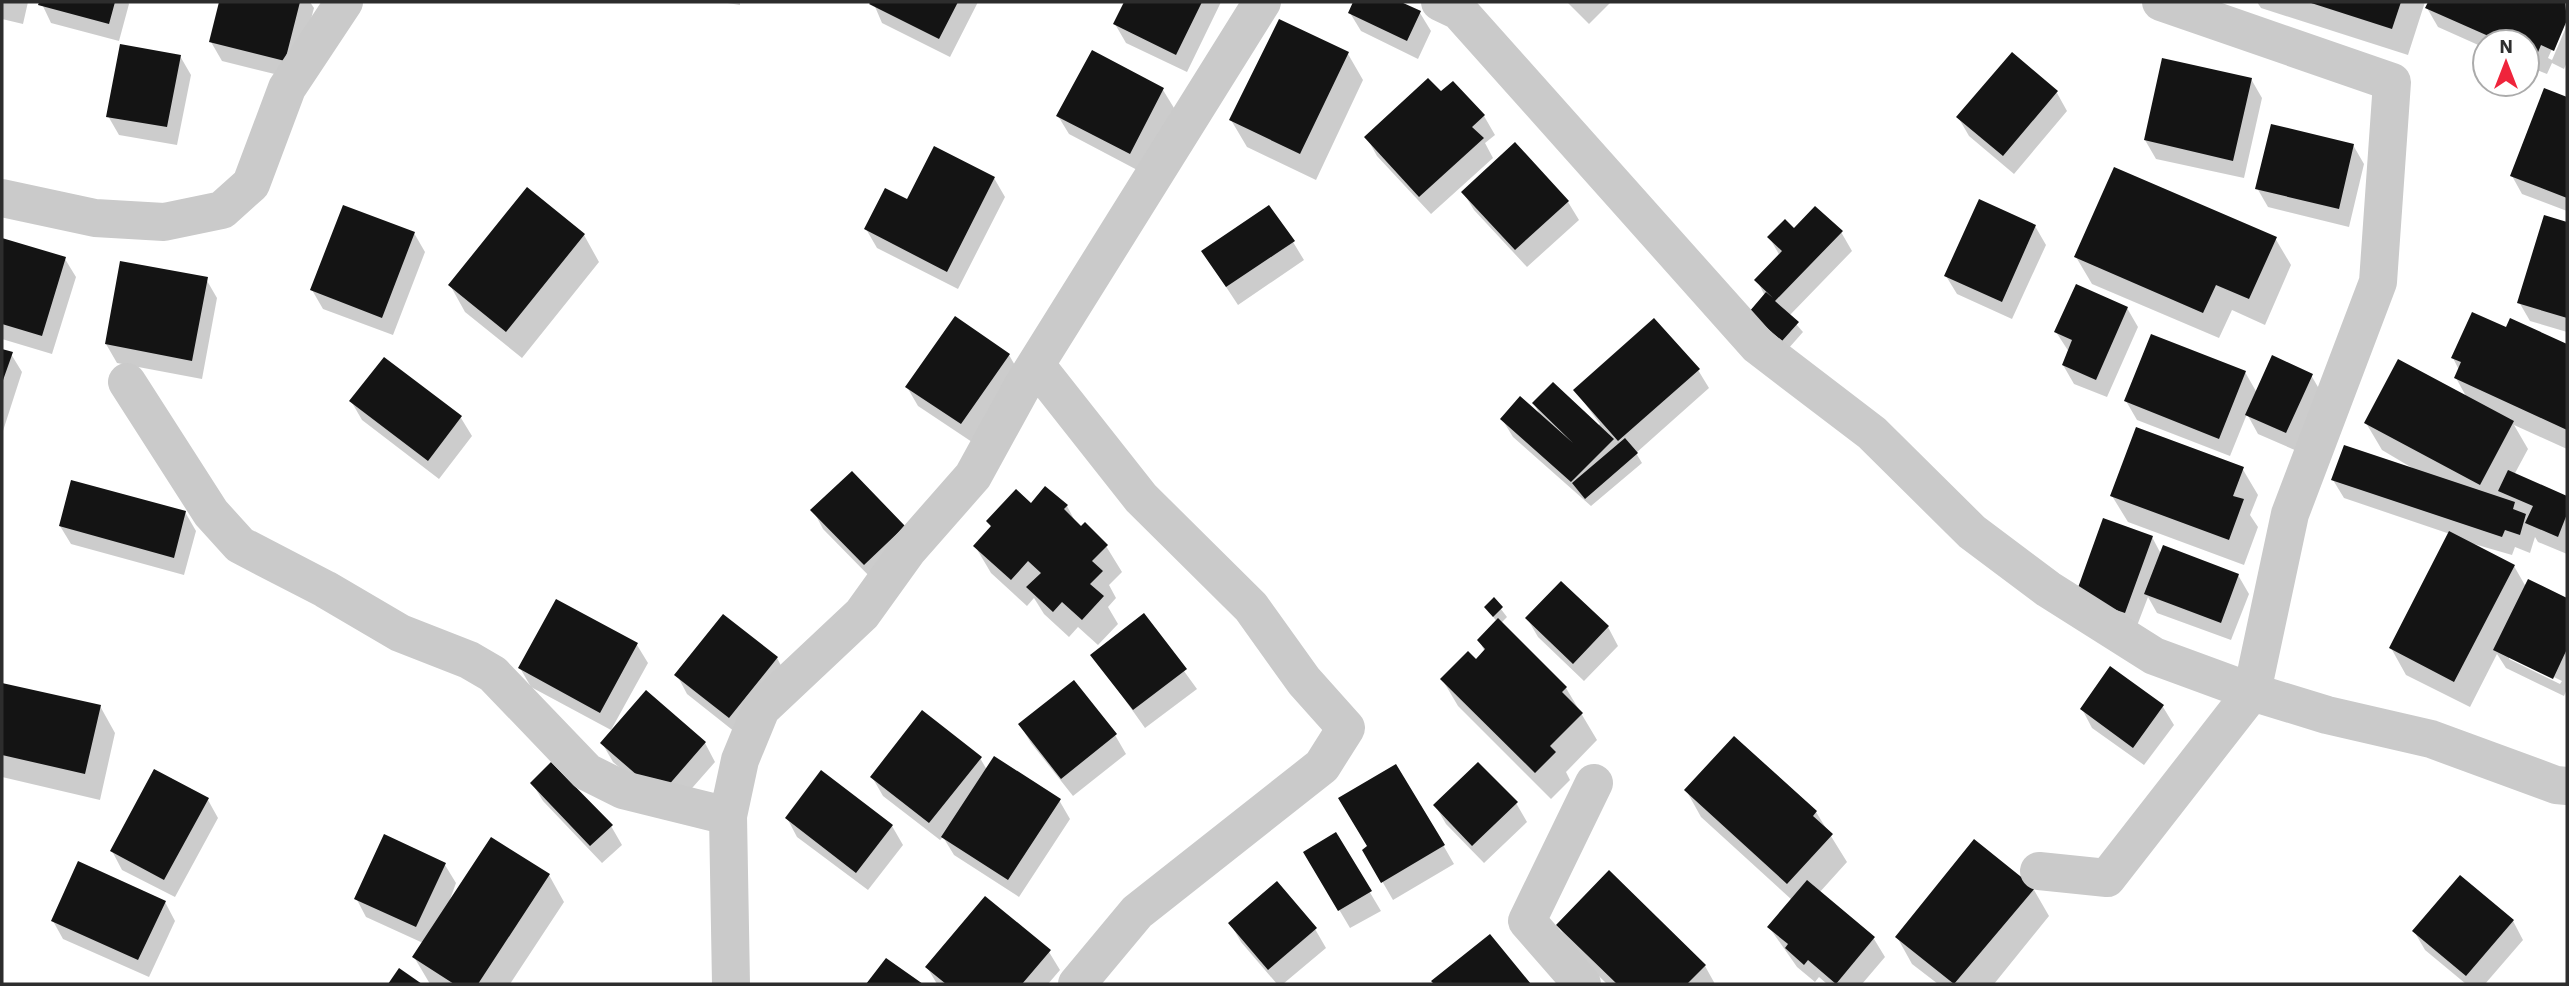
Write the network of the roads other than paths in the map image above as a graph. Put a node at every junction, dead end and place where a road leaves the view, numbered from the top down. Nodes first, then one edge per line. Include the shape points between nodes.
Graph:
1 (344, 2) edge
2 (1262, 2) edge
3 (2161, 2) edge
4 (1452, 5) edge
5 (2, 198) edge
6 (1036, 365) junction
7 (127, 382) dead end
8 (2252, 692) junction
9 (1594, 783) dead end
10 (2567, 786) edge
11 (728, 816) junction
12 (2039, 871) dead end
13 (731, 984) edge
14 (1077, 984) edge
15 (1583, 984) edge

1 - 5 street via 287,89 251,184 222,209 164,222 95,218
2 - 6 street
3 - 8 street via 2392,82 2378,282 2290,514
4 - 8 street via 1758,346 1872,433 1972,532 2048,589 2154,656
6 - 11 street via 973,476 908,550 862,614 761,709 740,760
6 - 14 street via 1141,498 1251,607 1304,681 1346,728 1322,766 1137,912
7 - 11 street via 211,513 240,545 400,633 493,674 587,772 623,790
8 - 10 street via 2431,739
8 - 12 street via 2107,878
9 - 15 street via 1527,921
11 - 13 street

